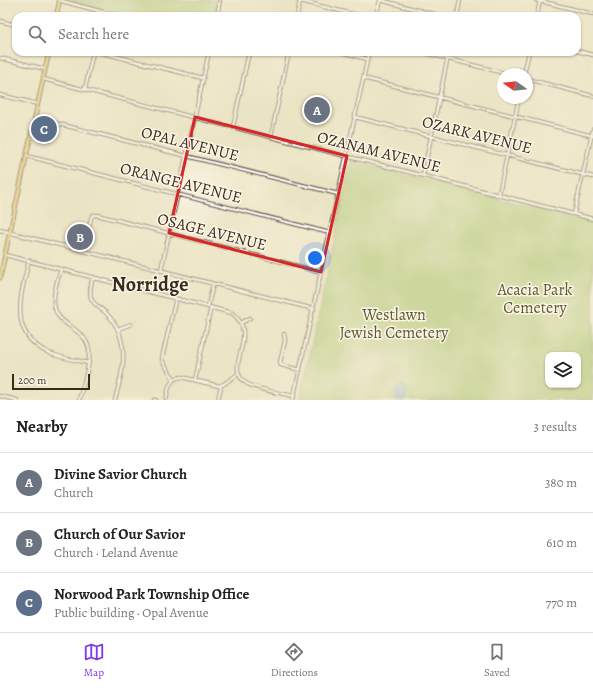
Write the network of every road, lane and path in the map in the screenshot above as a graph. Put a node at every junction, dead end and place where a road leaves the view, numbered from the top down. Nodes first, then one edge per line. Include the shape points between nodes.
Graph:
1 (59, 0) edge
2 (220, 0) edge
3 (299, 0) edge
4 (380, 0) edge
5 (460, 0) edge
6 (536, 0) edge
7 (540, 0) edge
8 (57, 12) edge
9 (102, 12) edge
10 (218, 12) edge
11 (298, 12) edge
12 (345, 12) edge
13 (377, 12) edge
14 (426, 12) edge
15 (458, 12) edge
16 (538, 12) edge
17 (593, 14) edge
18 (0, 21) edge
19 (12, 24) edge
20 (581, 52) edge
21 (593, 55) edge
22 (48, 56) edge
23 (92, 56) edge
24 (114, 56) edge
25 (208, 56) edge
26 (248, 56) edge
27 (288, 56) edge
28 (355, 56) edge
29 (368, 56) edge
30 (436, 56) edge
31 (448, 56) edge
32 (528, 56) edge
33 (0, 58) edge
34 (367, 59) junction
35 (448, 59) junction
36 (525, 68) edge
37 (45, 70) junction
38 (497, 71) edge
39 (203, 78) junction
40 (363, 78) junction
41 (43, 79) junction
42 (533, 81) edge
43 (85, 89) junction
44 (0, 95) edge
45 (593, 96) edge
46 (439, 97) junction
47 (38, 104) junction
48 (518, 104) edge
49 (194, 117) junction
50 (355, 117) junction
51 (515, 117) junction
52 (35, 118) junction
53 (233, 127) junction
54 (593, 129) edge
55 (271, 136) junction
56 (431, 136) junction
57 (592, 136) edge
58 (507, 155) junction
59 (27, 156) junction
60 (186, 156) junction
61 (347, 156) junction
62 (422, 175) junction
63 (583, 175) junction
64 (593, 177) edge
65 (338, 194) junction
66 (499, 194) junction
67 (178, 195) junction
68 (574, 214) junction
69 (593, 218) edge
70 (0, 230) edge
71 (10, 232) junction
72 (169, 233) junction
73 (330, 233) junction
74 (84, 251) junction
75 (5, 255) junction
76 (29, 260) junction
77 (1, 266) edge
78 (61, 269) junction
79 (161, 270) junction
80 (321, 272) junction
81 (93, 277) junction
82 (0, 278) edge
83 (213, 284) junction
84 (176, 298) junction
85 (210, 306) junction
86 (314, 309) junction
87 (250, 318) dead end
88 (241, 323) junction
89 (131, 324) dead end
90 (118, 329) junction
91 (284, 334) dead end
92 (88, 363) junction
93 (300, 370) junction
94 (238, 374) junction
95 (174, 379) junction
96 (195, 380) junction
97 (221, 386) junction
98 (0, 396) edge
99 (294, 396) junction
100 (14, 400) edge
101 (79, 400) edge
102 (115, 400) edge
103 (166, 400) edge
104 (218, 400) edge
105 (293, 400) edge

1 - 8 main road
1 - 9 street
2 - 10 street
3 - 11 street
3 - 12 street
4 - 13 street
4 - 14 street
5 - 15 street
6 - 7 street
7 - 16 street
7 - 17 street
18 - 19 street
20 - 21 street
22 - 37 main road
23 - 43 street
24 - 39 street
25 - 39 street
26 - 53 street
27 - 55 street
28 - 34 street
29 - 34 street
30 - 35 street
31 - 35 street
32 - 36 street
33 - 37 street
34 - 40 street
35 - 38 street
35 - 46 street
37 - 41 main road
39 - 49 street
40 - 46 street
40 - 50 street
41 - 43 street, OZANAM AVENUE
41 - 47 main road
42 - 45 street
43 - 49 street, OZANAM AVENUE
44 - 47 street
46 - 51 street
46 - 56 street
47 - 52 main road
48 - 51 street
49 - 53 street, OZANAM AVENUE
49 - 60 street
50 - 56 street, OZARK AVENUE
50 - 61 street
51 - 57 street
51 - 58 street
52 - 59 main road
52 - 60 street, OPAL AVENUE
53 - 55 street, OZANAM AVENUE
54 - 57 street
55 - 61 street, OZANAM AVENUE
56 - 58 street, OZARK AVENUE
56 - 62 street
57 - 63 street
58 - 63 street, OZARK AVENUE
58 - 66 street
59 - 67 street, ORANGE AVENUE
59 - 71 main road
60 - 65 street, OPAL AVENUE
60 - 67 street
61 - 62 street, OZANAM AVENUE
61 - 65 street
62 - 66 street, OZANAM AVENUE
63 - 64 street, OZARK AVENUE
63 - 68 street
65 - 73 street
66 - 68 street, OZANAM AVENUE
67 - 72 street
67 - 73 street, ORANGE AVENUE
68 - 69 street, OZANAM AVENUE
70 - 71 street
71 - 74 street
71 - 75 main road
72 - 74 street, OSAGE AVENUE via 93,215
72 - 79 street
72 - 80 street, OSAGE AVENUE
73 - 80 street
74 - 79 street
75 - 76 street
75 - 77 main road
76 - 78 street
76 - 92 street via 19,306 20,318 26,333 47,352
77 - 82 main road
78 - 81 street
78 - 92 street via 54,298 55,310 62,321 85,339
79 - 83 street
80 - 86 street
81 - 84 street
81 - 90 street via 90,290 92,301 109,316
83 - 85 street
83 - 86 street
84 - 85 street
84 - 95 street via 162,358
85 - 88 street via 232,313
85 - 96 street
86 - 93 street
87 - 88 street
88 - 94 street via 244,334
89 - 90 street
90 - 102 street via 124,356
91 - 93 street via 281,365
92 - 101 street
93 - 99 street
94 - 97 street
94 - 99 street via 251,386
95 - 96 street via 181,377
95 - 103 street via 169,386
96 - 97 street
97 - 104 street
98 - 100 street
99 - 105 street

